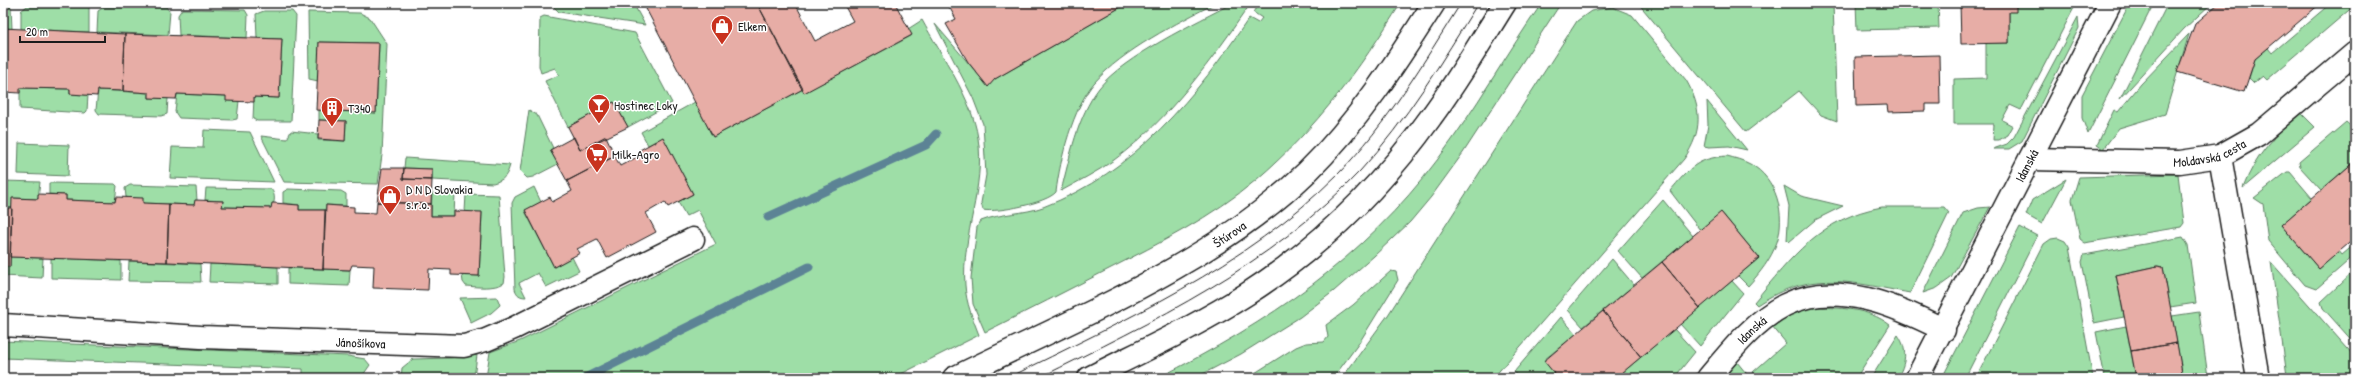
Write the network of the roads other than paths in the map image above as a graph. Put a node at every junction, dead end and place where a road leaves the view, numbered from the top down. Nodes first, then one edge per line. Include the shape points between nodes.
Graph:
1 (1434, 3) edge
2 (1505, 3) edge
3 (2110, 3) edge
4 (2355, 53) edge
5 (2220, 156) junction
6 (2030, 159) junction
7 (694, 239) dead end
8 (3, 325) edge
9 (1944, 330) junction
10 (954, 378) edge
11 (1089, 378) edge
12 (1708, 378) edge
13 (1917, 378) edge
14 (2258, 378) edge

1 - 10 street, Štúrova via 1362,112 1310,168 1269,204 1211,246 1170,270
2 - 11 street via 1453,85 1411,144 1380,181 1318,241 1247,294 1208,317
3 - 6 street, Idanská
4 - 5 street, Moldavská cesta via 2259,134
5 - 6 street, Moldavská cesta via 2180,162
5 - 14 street
6 - 9 street, Idanská
7 - 8 street, Jánošíkova via 514,328 464,346 201,337
9 - 12 street, Idanská via 1905,310 1859,298 1841,295 1810,296 1796,300 1769,315 1732,350
9 - 13 street, Idanská

